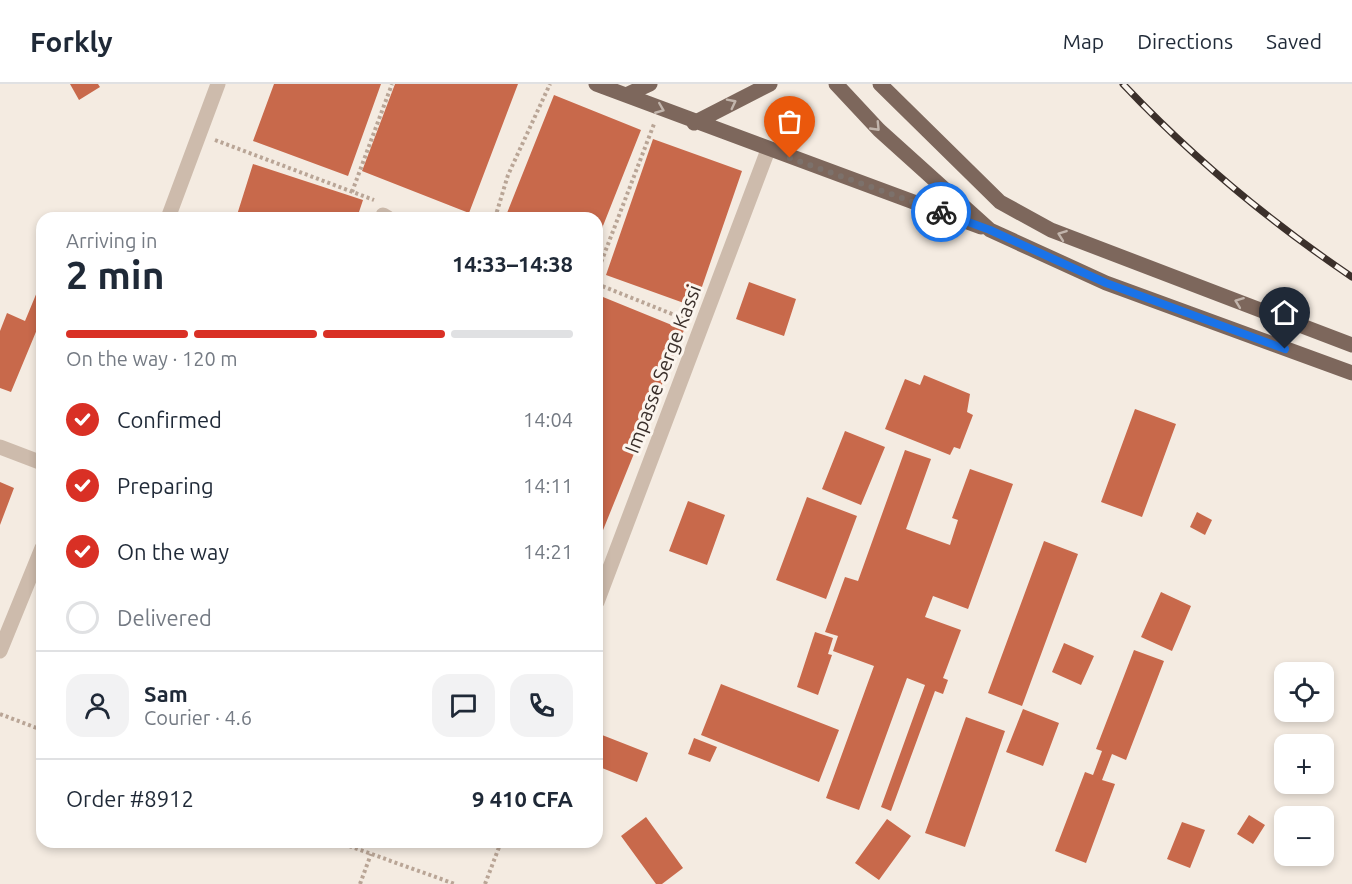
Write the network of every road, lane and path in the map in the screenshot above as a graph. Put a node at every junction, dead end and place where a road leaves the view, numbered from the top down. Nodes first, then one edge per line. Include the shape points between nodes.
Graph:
1 (218, 84) edge
2 (392, 84) edge
3 (550, 84) edge
4 (596, 84) edge
5 (650, 84) edge
6 (770, 84) edge
7 (836, 84) edge
8 (880, 84) edge
9 (626, 95) junction
10 (659, 109) junction
11 (694, 123) junction
12 (199, 135) junction
13 (768, 150) junction
14 (352, 192) junction
15 (170, 212) edge
16 (385, 212) edge
17 (497, 212) edge
18 (990, 230) junction
19 (603, 257) edge
20 (603, 286) edge
21 (702, 325) junction
22 (1352, 345) edge
23 (1352, 374) edge
24 (0, 447) edge
25 (36, 461) edge
26 (36, 563) edge
27 (603, 586) edge
28 (0, 651) edge
29 (0, 714) edge
30 (36, 728) edge
31 (354, 848) edge
32 (499, 848) edge
33 (371, 854) junction
34 (360, 884) edge
35 (455, 884) edge
36 (485, 884) edge

1 - 12 street
2 - 14 path
3 - 17 path via 508,175
4 - 9 main road
5 - 9 main road
11 -> 6 main road
7 -> 18 main road via 894,145
22 -> 8 main road via 1051,230 1000,202
9 - 10 main road
10 -> 11 main road
10 - 19 path
11 - 13 main road
12 - 14 path
12 - 15 street
13 - 18 main road
13 - 21 street, Impasse Serge Kassi
14 - 16 path via 387,205
18 - 23 main road via 1106,283
20 - 21 path
21 - 27 street, Impasse Serge Kassi
24 - 25 street
26 - 28 street
29 - 30 path
31 - 33 path
32 - 36 path
33 - 34 path
33 - 35 path

